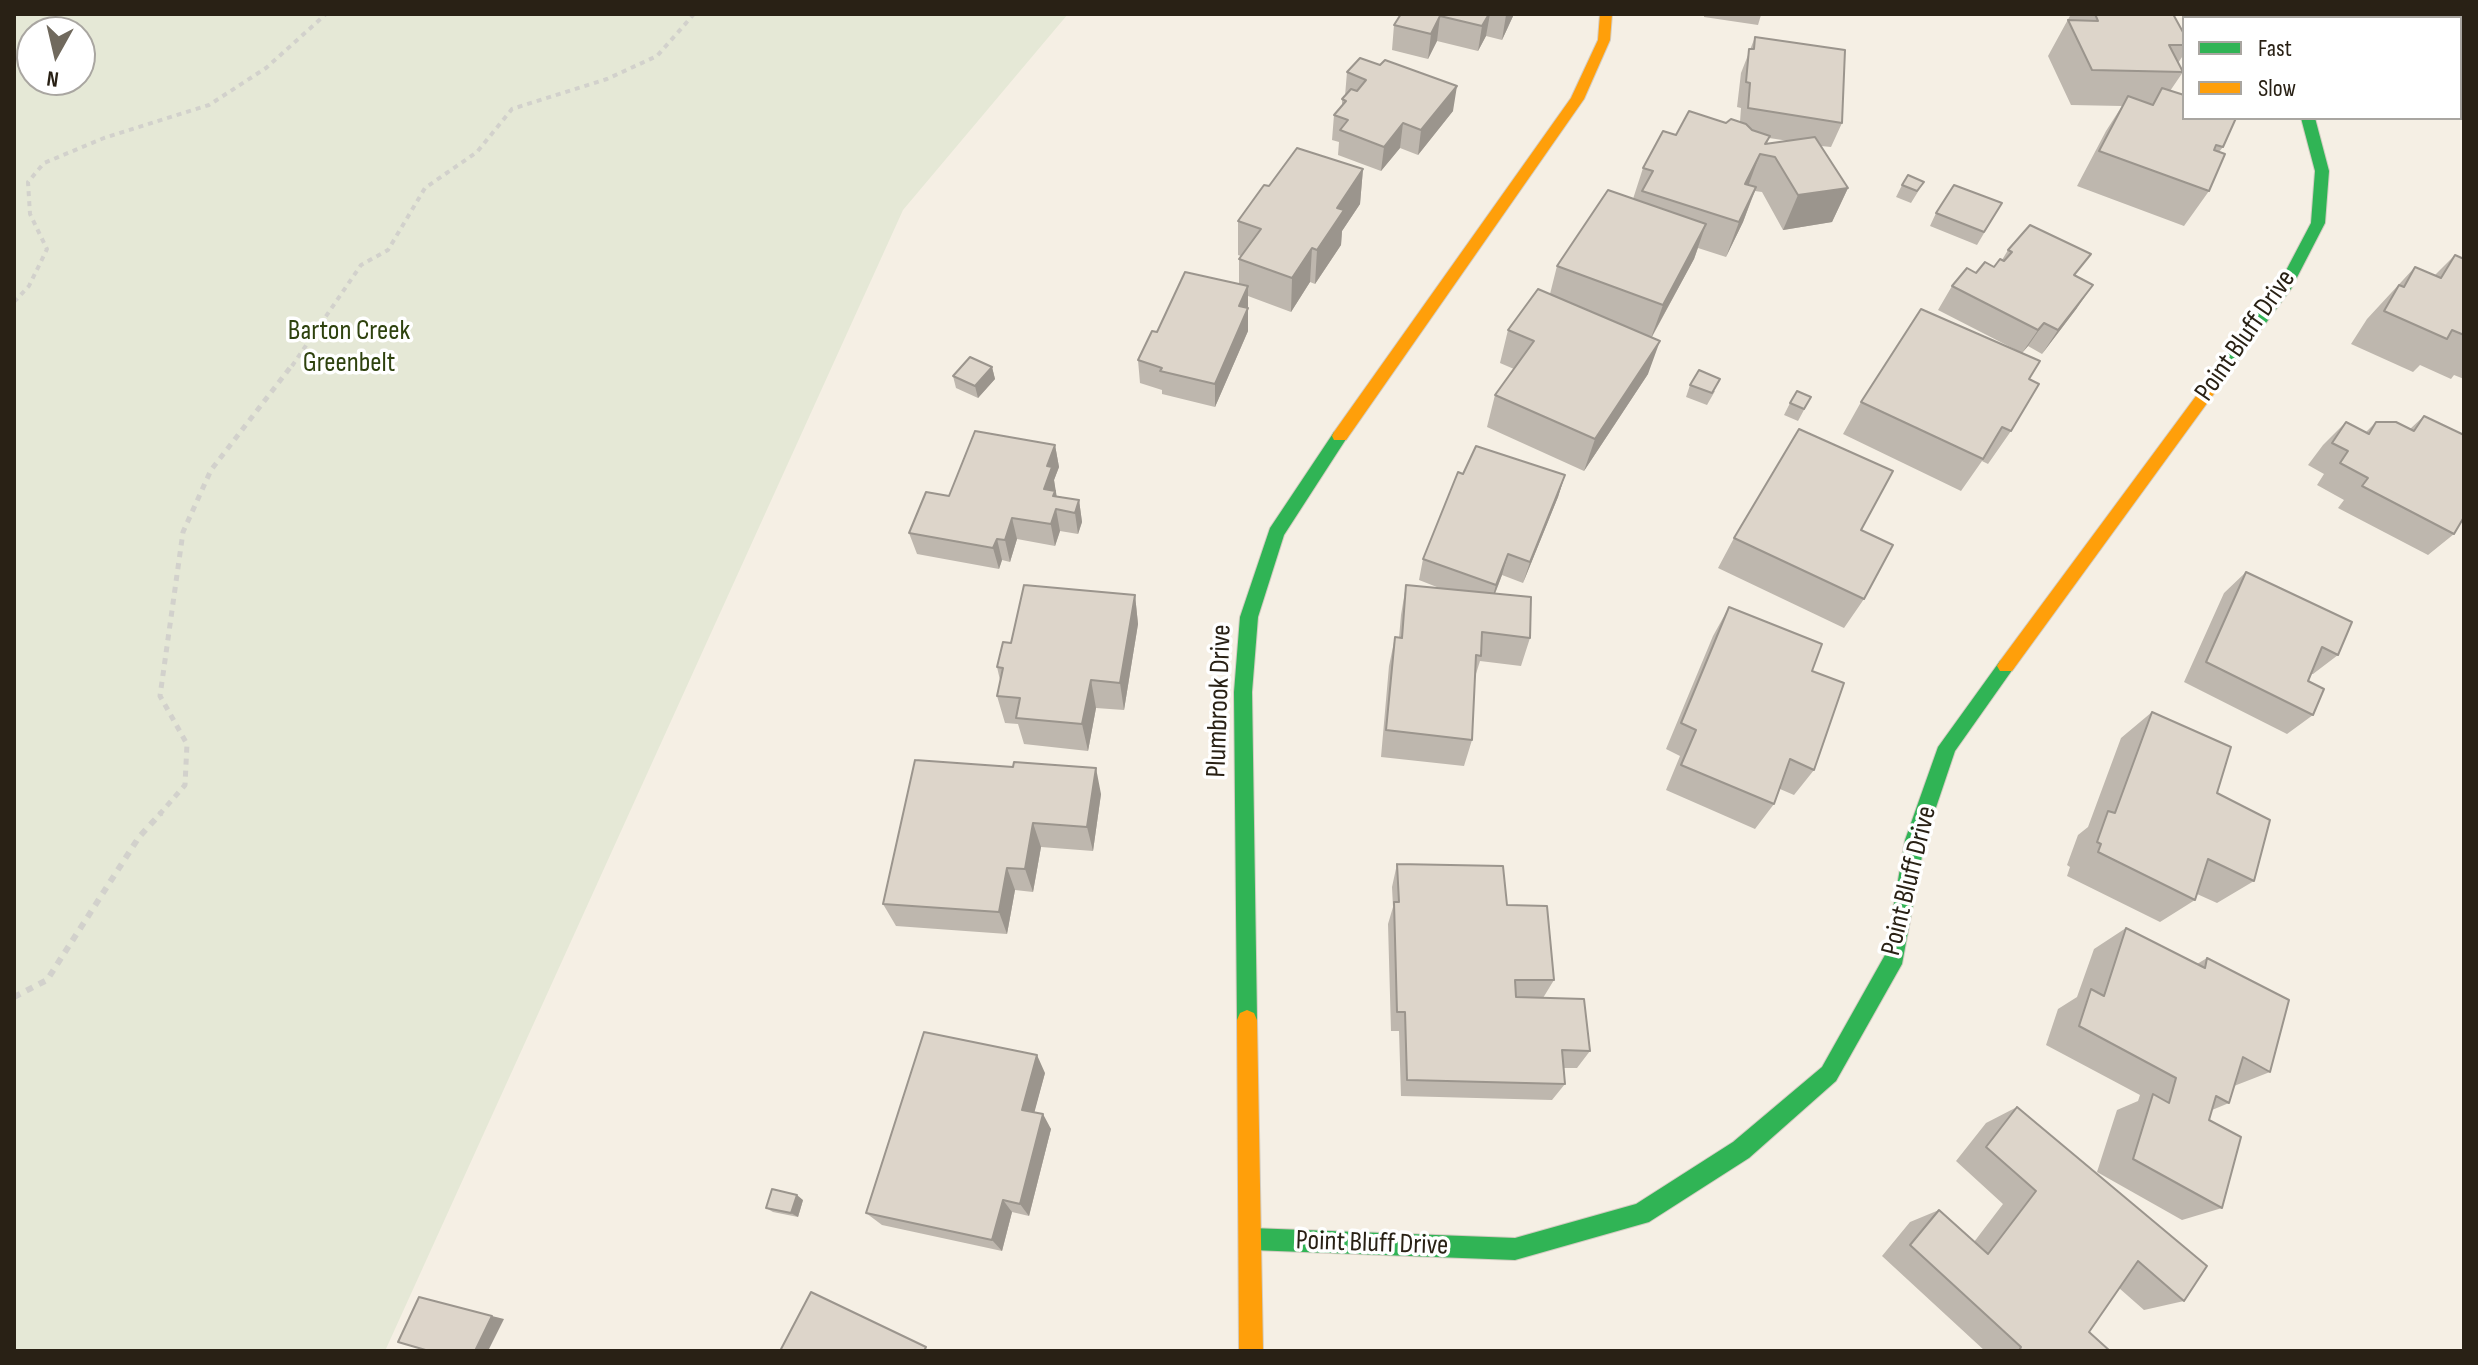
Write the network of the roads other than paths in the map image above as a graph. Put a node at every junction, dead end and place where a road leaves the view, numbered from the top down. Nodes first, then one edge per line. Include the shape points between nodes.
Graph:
1 (1606, 14) edge
2 (2309, 120) edge
3 (1251, 1239) junction
4 (1251, 1351) edge

1 - 3 street, Plumbrook Drive via 1604,40 1577,99 1276,533 1249,617 1243,692
2 - 3 street, Point Bluff Drive via 2322,171 2318,223 2286,285 1947,747 1915,840 1895,957 1829,1074 1741,1150 1641,1214 1515,1249
3 - 4 street, Plumbrook Drive

